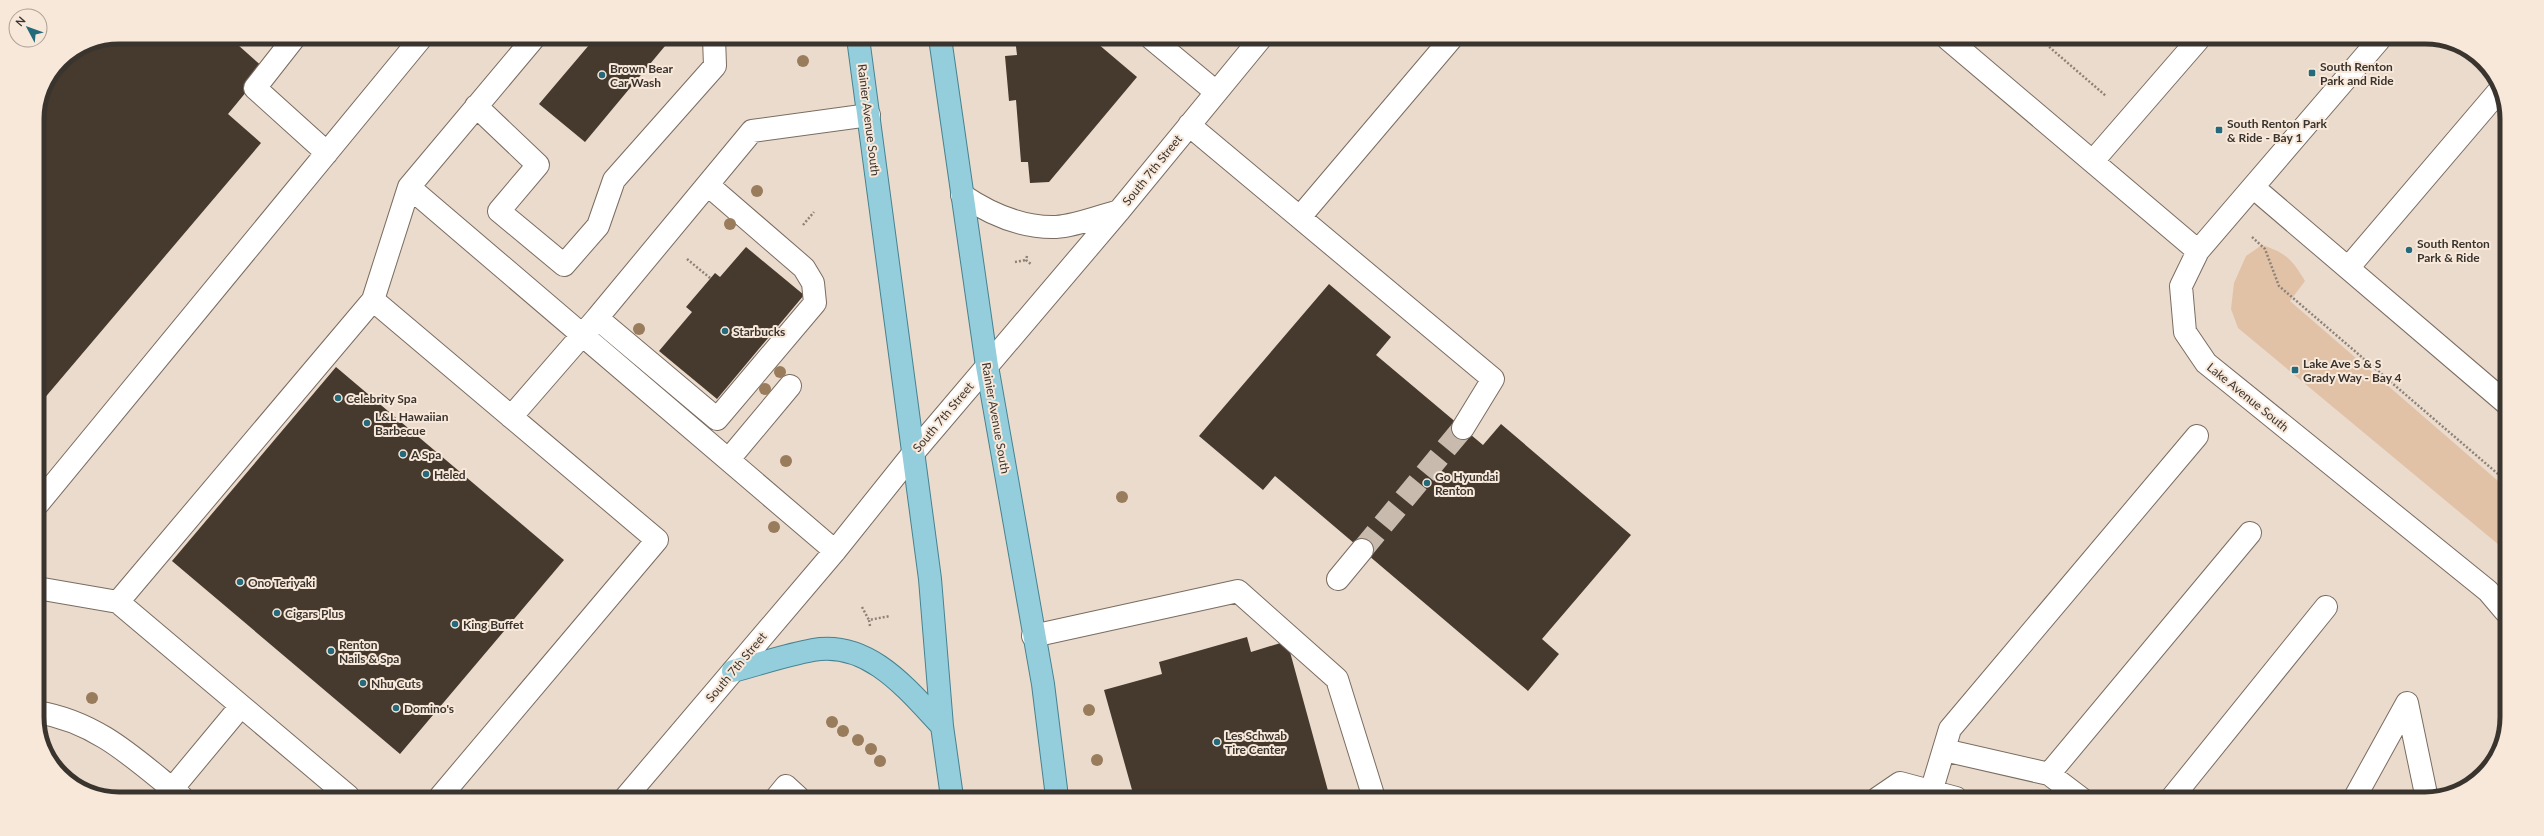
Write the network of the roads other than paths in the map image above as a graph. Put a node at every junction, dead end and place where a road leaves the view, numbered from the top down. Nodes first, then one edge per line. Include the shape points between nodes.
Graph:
1 (290, 44) edge
2 (416, 44) edge
3 (529, 44) edge
4 (714, 44) edge
5 (859, 44) edge
6 (941, 44) edge
7 (1158, 44) edge
8 (1256, 44) edge
9 (1448, 44) edge
10 (1954, 44) edge
11 (2195, 44) edge
12 (2376, 44) edge
13 (1216, 92) junction
14 (2496, 95) edge
15 (476, 106) junction
16 (869, 115) junction
17 (1189, 125) junction
18 (327, 153) junction
19 (2093, 161) junction
20 (708, 184) junction
21 (409, 187) junction
22 (2253, 187) junction
23 (962, 195) junction
24 (1119, 211) junction
25 (1300, 217) junction
26 (2198, 251) junction
27 (2348, 268) junction
28 (373, 300) junction
29 (590, 326) junction
30 (987, 366) junction
31 (790, 386) dead end
32 (2500, 398) edge
33 (510, 417) junction
34 (1463, 428) tunnel mouth
35 (2197, 436) dead end
36 (915, 451) junction
37 (729, 460) junction
38 (44, 497) edge
39 (2250, 533) dead end
40 (1362, 550) tunnel mouth
41 (835, 551) junction
42 (1338, 579) dead end
43 (44, 589) edge
44 (118, 602) junction
45 (2500, 605) edge
46 (2326, 607) dead end
47 (1033, 636) junction
48 (733, 671) junction
49 (241, 706) junction
50 (44, 713) edge
51 (942, 726) junction
52 (1944, 750) junction
53 (2049, 774) junction
54 (176, 792) edge
55 (178, 792) edge
56 (343, 792) edge
57 (444, 792) edge
58 (630, 792) edge
59 (781, 792) edge
60 (793, 792) edge
61 (951, 792) edge
62 (1056, 792) edge
63 (1372, 792) edge
64 (1887, 792) edge
65 (1931, 792) joint
66 (2073, 792) edge
67 (2177, 792) edge
68 (2358, 792) edge
69 (2426, 792) edge

1 - 18 street via 255,88
2 - 18 street
3 - 15 street
4 - 15 street via 715,66 614,180 598,226 564,265 500,211 538,165
5 - 16 main road, Rainier Avenue South
6 - 23 main road, Rainier Avenue South
7 - 13 street
8 - 13 street, South 7th Street
9 - 25 street
10 - 19 street
11 - 19 street
12 - 22 street, Lake Avenue South
13 - 17 street, South 7th Street
14 - 27 street
15 - 21 street
16 - 20 street via 752,131
16 - 36 main road, Rainier Avenue South
17 - 24 street, South 7th Street
17 - 25 street
18 - 38 street
19 - 26 street
20 - 29 street
20 - 29 street via 804,268 813,283 815,303 718,419
21 - 28 street
21 - 29 street
22 - 26 street, Lake Avenue South
22 - 27 street
23 - 24 street via 983,209 1015,222 1057,227
23 - 30 main road, Rainier Avenue South
24 - 30 street, South 7th Street
25 - 34 street via 1493,380
26 - 45 street, Lake Avenue South via 2181,286 2185,332 2206,363 2488,591
27 - 32 street
28 - 33 street
28 - 44 street
29 - 33 street
29 - 37 street
30 - 36 street, South 7th Street
30 - 47 main road, Rainier Avenue South
31 - 37 street
33 - 57 street via 657,540
35 - 52 street via 1950,729
36 - 41 street, South 7th Street
36 - 51 main road, Rainier Avenue South via 930,578
37 - 41 street
39 - 53 street
40 - 42 street
41 - 48 street, South 7th Street
43 - 44 street
44 - 49 street
46 - 67 street
47 - 62 main road, Rainier Avenue South via 1043,684
47 - 63 street via 1238,591 1337,679
48 - 51 main road via 814,650 833,649 860,656 895,677
48 - 58 street, South 7th Street
49 - 55 street
49 - 56 street
50 - 54 street via 57,715 98,732
51 - 61 main road, Rainier Avenue South
52 - 53 street
52 - 65 street
53 - 66 street
59 - 60 street via 786,786
64 - 65 street via 1900,783
68 - 69 street via 2407,703

